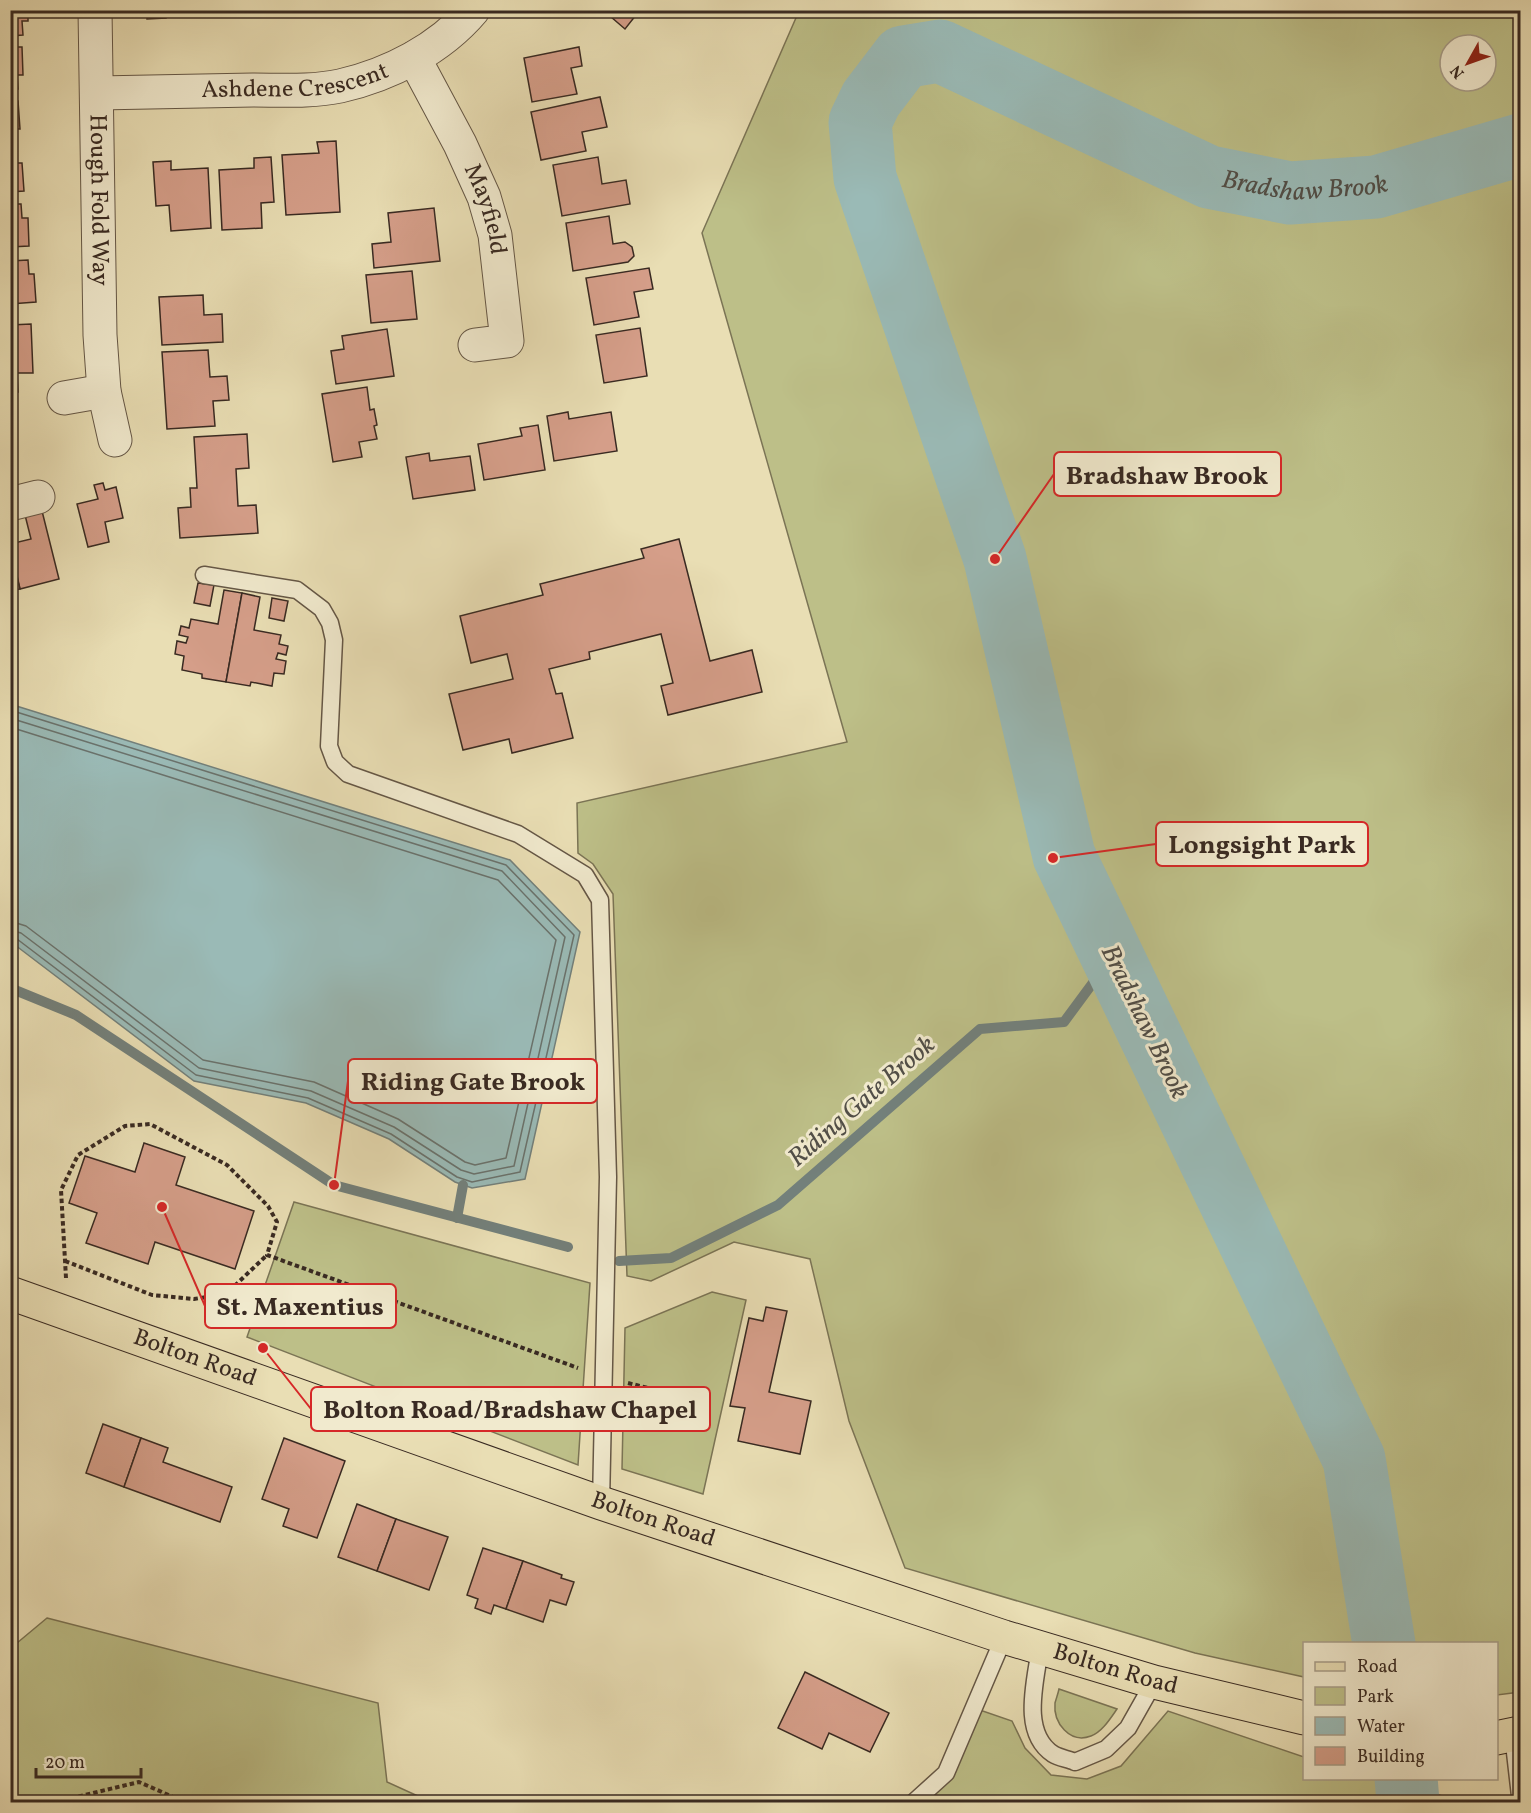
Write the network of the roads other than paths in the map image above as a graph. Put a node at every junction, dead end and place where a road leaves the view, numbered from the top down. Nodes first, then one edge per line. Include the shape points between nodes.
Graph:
1 (95, 10) edge
2 (473, 10) edge
3 (414, 58) junction
4 (98, 93) junction
5 (475, 345) dead end
6 (104, 391) junction
7 (64, 398) dead end
8 (115, 440) dead end
9 (204, 575) dead end
10 (10, 1293) edge
11 (601, 1503) junction
12 (1004, 1637) junction
13 (1040, 1648) junction
14 (1154, 1682) junction
15 (1303, 1718) edge
16 (1510, 1735) edge
17 (1521, 1796) edge
18 (914, 1803) edge

1 - 4 street, Hough Fold Way
2 - 3 street, Ashdene Crescent via 439,42
3 - 4 street, Ashdene Crescent via 339,86
3 - 5 street, Mayfield via 460,144 484,198 495,235 507,341
4 - 6 street, Hough Fold Way
6 - 7 street
6 - 8 street, Hough Fold Way
9 - 11 lane via 297,590 322,609 334,640 329,747 334,762 348,774 518,834 585,875 600,900 608,1177
10 - 11 main road, Bolton Road
11 - 12 main road, Bolton Road
12 - 13 main road, Bolton Road
12 - 18 lane via 946,1773
13 - 14 main road, Bolton Road
13 - 14 lane via 1032,1707 1035,1732 1053,1754 1076,1762 1106,1749 1128,1728
14 - 15 main road, Bolton Road
16 - 17 lane

